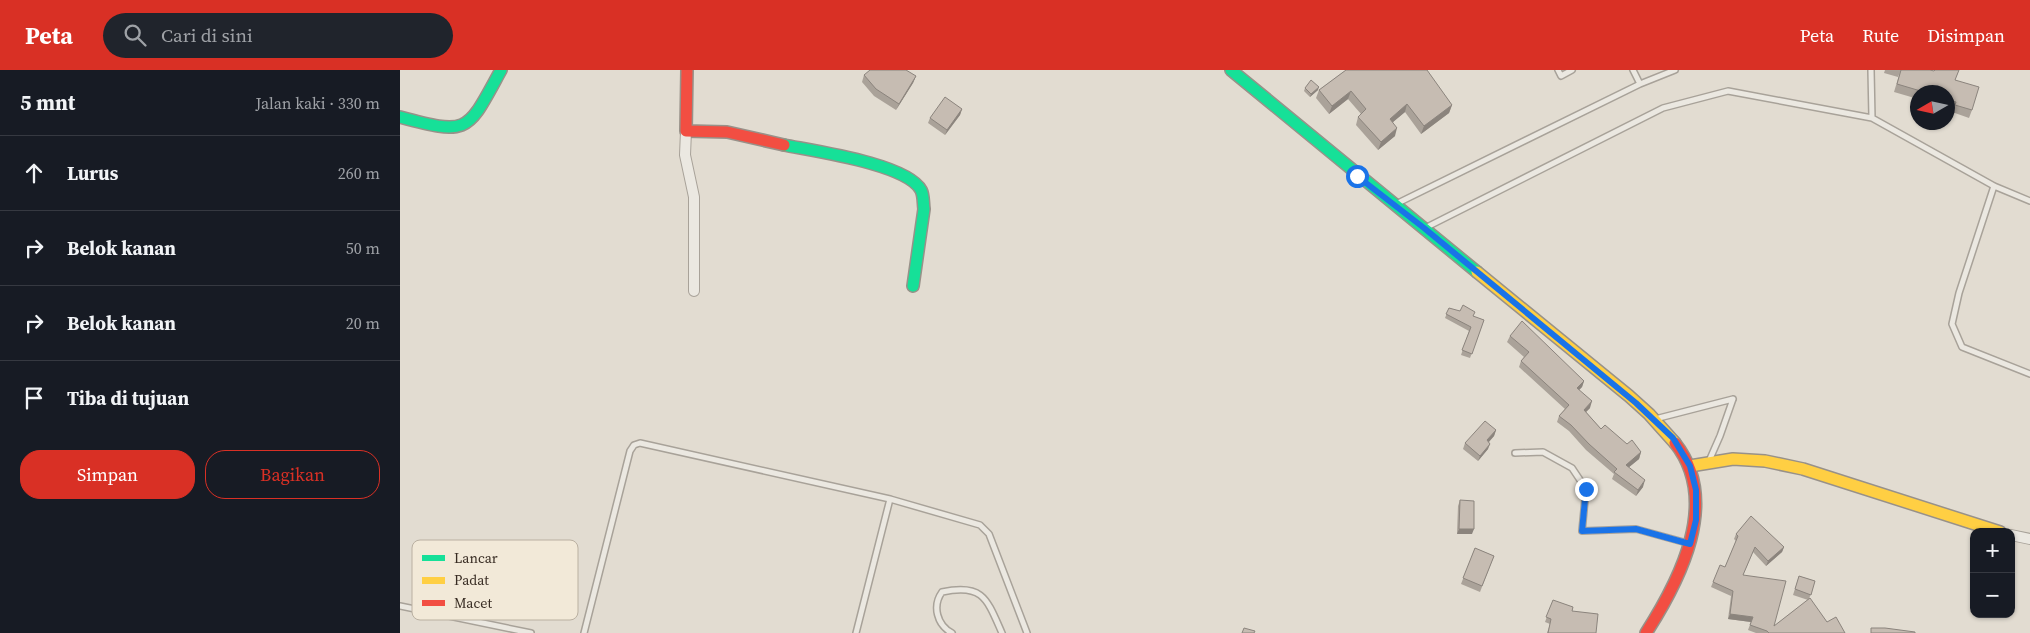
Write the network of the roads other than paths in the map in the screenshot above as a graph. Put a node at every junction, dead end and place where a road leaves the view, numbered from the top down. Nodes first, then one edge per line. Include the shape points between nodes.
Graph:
1 (501, 70) edge
2 (687, 70) edge
3 (1232, 70) edge
4 (1558, 70) edge
5 (1572, 70) edge
6 (1633, 70) edge
7 (1675, 70) edge
8 (1871, 70) edge
9 (1640, 84) junction
10 (400, 117) edge
11 (1872, 118) junction
12 (686, 132) junction
13 (1994, 186) junction
14 (2030, 201) edge
15 (1395, 205) junction
16 (1424, 228) junction
17 (913, 286) dead end
18 (694, 291) dead end
19 (2030, 374) edge
20 (1654, 420) junction
21 (1515, 453) dead end
22 (1708, 463) junction
23 (1690, 466) junction
24 (890, 500) junction
25 (1987, 528) edge
26 (2015, 536) edge
27 (2030, 539) edge
28 (1690, 544) junction
29 (468, 620) edge
30 (531, 633) edge
31 (584, 633) edge
32 (856, 633) edge
33 (952, 633) edge
34 (1002, 633) edge
35 (1027, 633) edge
36 (1646, 633) edge

1 - 10 street via 464,125 451,128 431,126
2 - 12 street
3 - 15 street
4 - 5 lane via 1561,76
6 - 9 lane
7 - 9 lane
8 - 11 lane
9 - 15 lane
11 - 13 lane
11 - 16 lane via 1728,91 1695,98 1664,108
12 - 17 street via 727,132 900,171 921,192 924,201
12 - 18 street via 685,155 694,197
13 - 14 lane
13 - 19 lane via 1952,324 1962,347
15 - 16 street
16 - 20 street
20 - 22 lane via 1733,398
20 - 23 street via 1673,438
21 - 28 lane via 1543,452 1572,468 1586,489 1582,531 1636,529
22 - 23 street
22 - 25 street via 1746,459 1803,469
23 - 28 street via 1697,502
24 - 31 lane via 640,443 634,445
24 - 32 lane
24 - 35 lane via 980,525 989,534
26 - 27 street
28 - 36 street via 1658,616
29 - 30 lane
33 - 34 lane via 940,622 937,600 942,592 966,589 977,591 985,599

